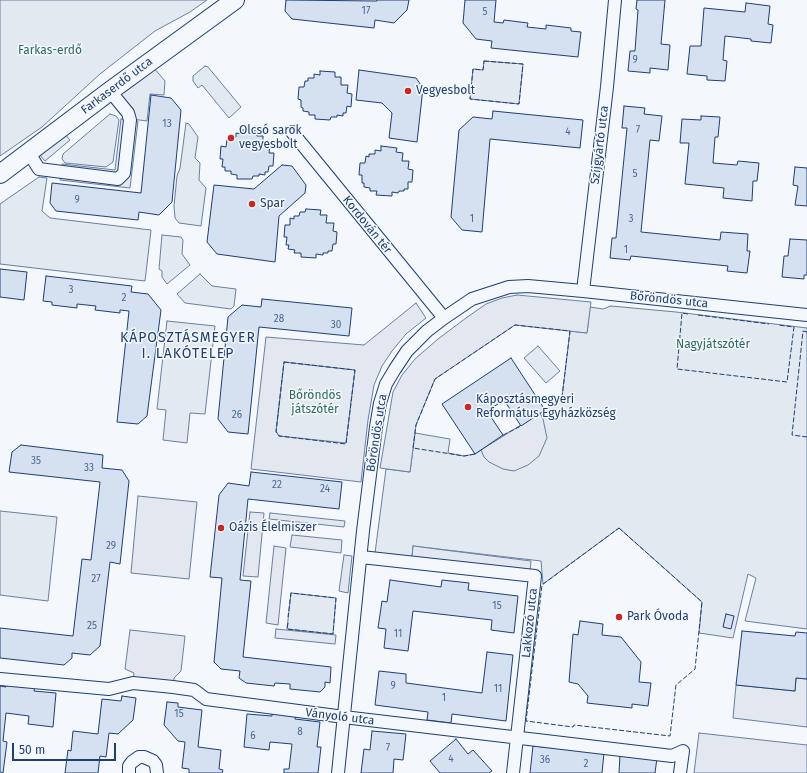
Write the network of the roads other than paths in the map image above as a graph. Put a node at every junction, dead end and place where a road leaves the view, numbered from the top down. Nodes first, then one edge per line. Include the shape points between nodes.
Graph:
1 (235, 0) edge
2 (615, 0) edge
3 (110, 91) junction
4 (292, 132) dead end
5 (29, 153) junction
6 (0, 174) edge
7 (583, 291) junction
8 (807, 315) edge
9 (444, 318) junction
10 (361, 557) junction
11 (0, 679) edge
12 (344, 717) junction
13 (518, 738) junction
14 (129, 773) edge
15 (157, 773) edge
16 (338, 773) edge
17 (513, 773) edge
18 (680, 773) edge

1 - 3 street, Farkaserdő utca
2 - 7 street, Szíjgyártó utca
3 - 5 street, Farkaserdő utca
3 - 5 street via 128,113 130,120 122,176 118,179 39,168
4 - 9 street, Kordován tér
5 - 6 street, Farkaserdő utca
7 - 8 street, Bőröndös utca
7 - 9 street, Bőröndös utca via 528,286 509,287 472,299
9 - 10 street, Bőröndös utca via 407,351 386,384 380,403
10 - 12 street, Bőröndös utca
10 - 13 street, Lakkozó utca via 535,576
11 - 12 street, Ványoló utca via 109,689 133,683 173,687 194,690 206,699
12 - 13 street, Ványoló utca
12 - 16 street, Bőröndös utca
13 - 17 street, Lakkozó utca
13 - 18 street, Ványoló utca via 672,756 683,751
14 - 15 street via 129,766 139,757 153,761

